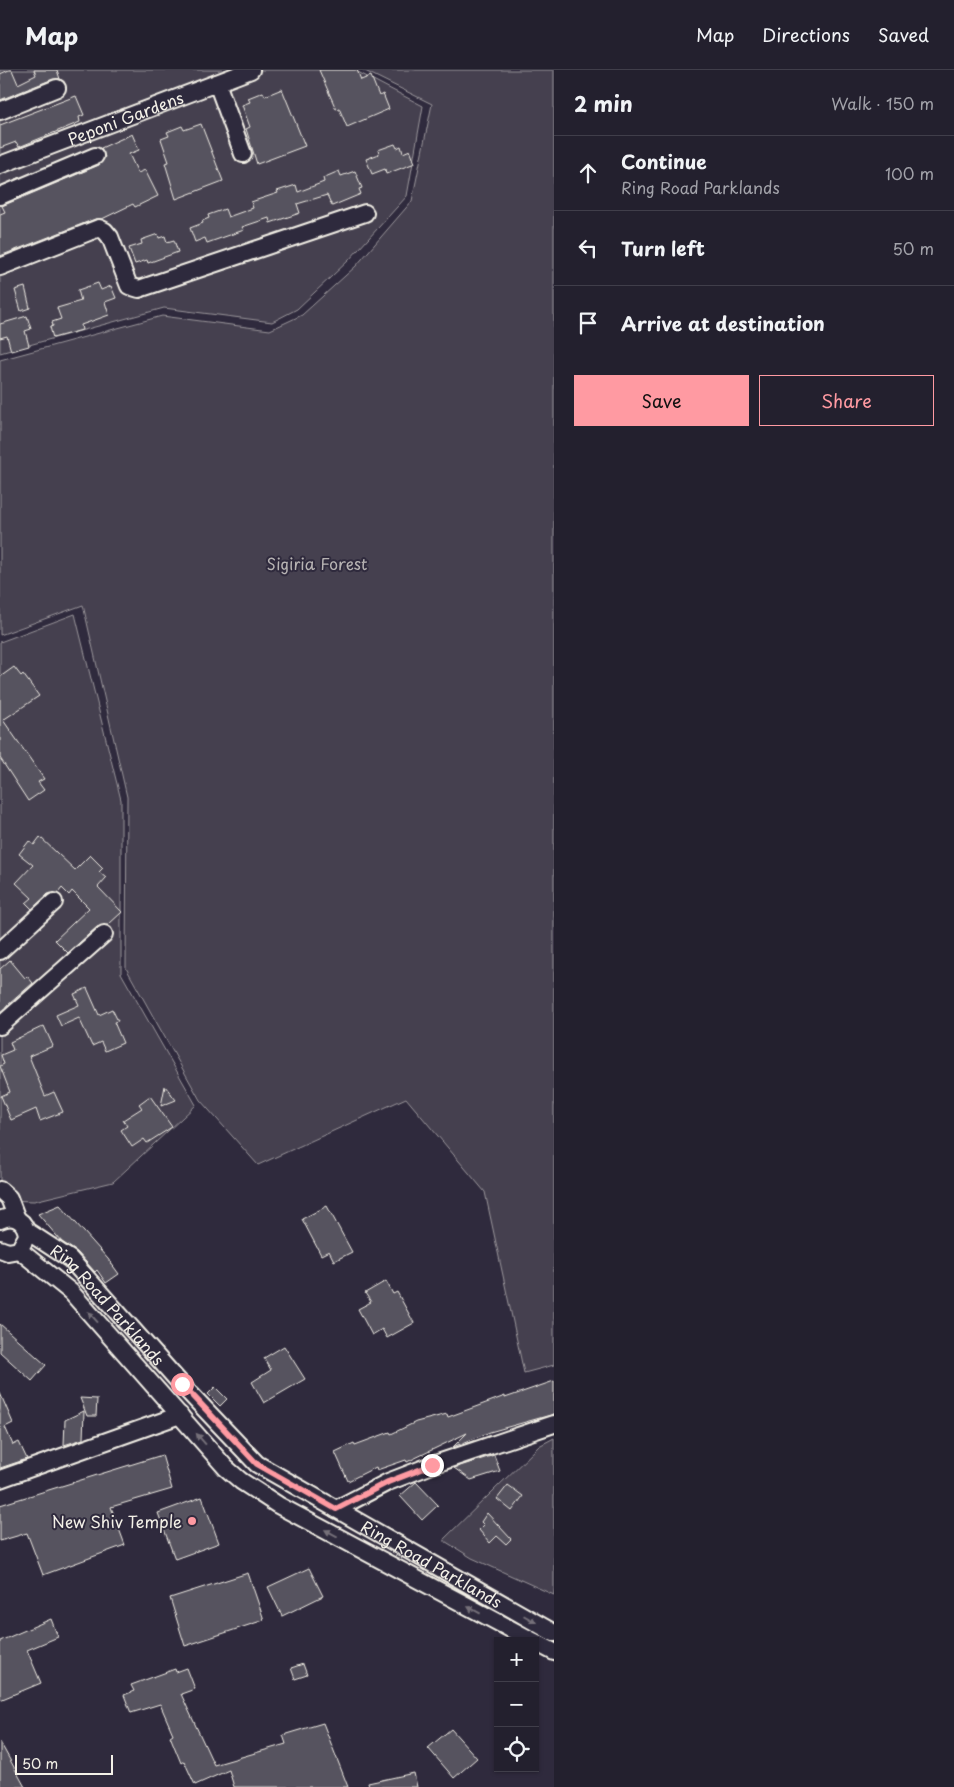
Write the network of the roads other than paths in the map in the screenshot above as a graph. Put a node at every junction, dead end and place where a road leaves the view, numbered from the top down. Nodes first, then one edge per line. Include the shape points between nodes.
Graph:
1 (251, 70) edge
2 (217, 83) junction
3 (57, 88) dead end
4 (0, 111) edge
5 (244, 154) dead end
6 (95, 156) dead end
7 (0, 165) edge
8 (0, 196) edge
9 (365, 213) dead end
10 (0, 267) edge
11 (54, 902) dead end
12 (104, 934) dead end
13 (0, 951) edge
14 (0, 1026) edge
15 (0, 1190) edge
16 (0, 1220) edge
17 (22, 1225) junction
18 (0, 1249) edge
19 (19, 1250) junction
20 (182, 1384) junction
21 (166, 1398) junction
22 (180, 1415) junction
23 (554, 1424) edge
24 (0, 1479) edge
25 (336, 1509) junction
26 (554, 1633) edge
27 (527, 1637) edge
28 (539, 1644) edge
29 (554, 1652) edge

1 - 2 street, Peponi Gardens
2 - 5 street
2 - 7 street, Peponi Gardens
3 - 4 street
6 - 8 street
9 - 10 street via 139,289 129,286 110,237 99,228
11 - 13 street
12 - 14 street
15 - 17 street via 9,1198
16 - 17 street via 6,1218
17 - 19 street via 26,1242
17 - 20 street, Ring Road Parklands via 70,1259
18 - 19 street via 8,1252
21 -> 19 street, Ring Road Parklands via 71,1292
20 - 21 street
20 - 25 street, Ring Road Parklands via 257,1464
21 - 22 street, Ring Road Parklands
22 - 24 street
27 -> 22 street, Ring Road Parklands via 258,1492 226,1468
23 - 25 street via 406,1475
25 -> 26 street, Ring Road Parklands
28 - 29 street, Ring Road Parklands

